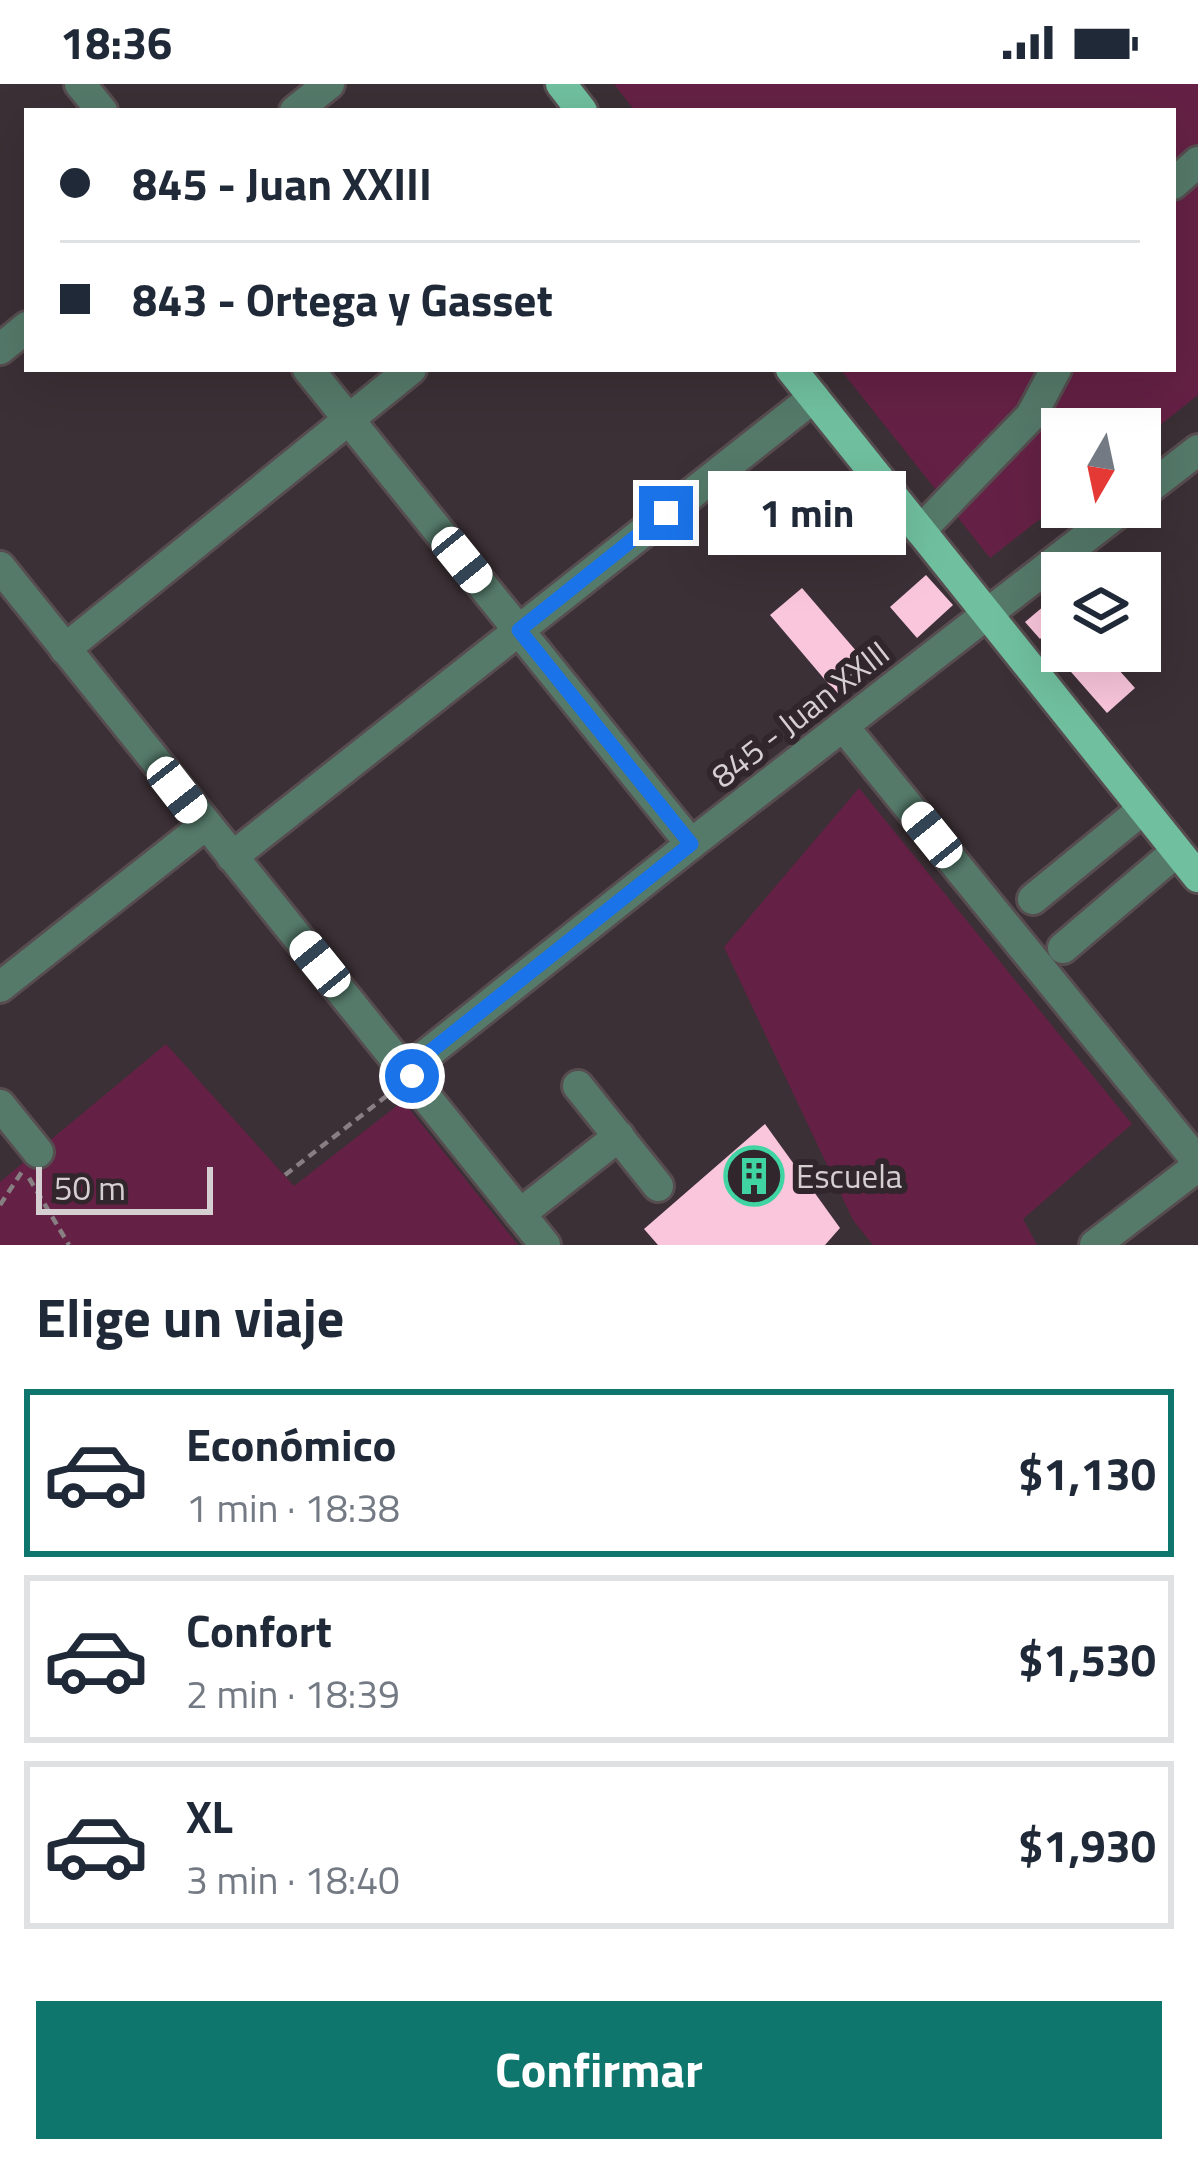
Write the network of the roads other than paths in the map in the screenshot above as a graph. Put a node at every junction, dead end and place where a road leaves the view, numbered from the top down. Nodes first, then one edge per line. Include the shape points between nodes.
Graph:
1 (80, 84) edge
2 (328, 84) edge
3 (561, 84) edge
4 (100, 108) edge
5 (299, 108) edge
6 (580, 108) edge
7 (24, 329) edge
8 (0, 349) edge
9 (310, 372) edge
10 (407, 372) edge
11 (793, 372) edge
12 (1054, 372) edge
13 (814, 397) junction
14 (347, 419) junction
15 (1198, 450) edge
16 (1161, 479) edge
17 (1098, 528) edge
18 (920, 530) junction
19 (0, 567) edge
20 (988, 614) junction
21 (519, 630) junction
22 (65, 649) junction
23 (843, 726) junction
24 (1143, 808) junction
25 (205, 825) junction
26 (691, 844) junction
27 (1178, 851) junction
28 (232, 857) junction
29 (1198, 877) edge
30 (1033, 899) dead end
31 (1063, 948) dead end
32 (0, 988) edge
33 (410, 1073) junction
34 (578, 1086) dead end
35 (0, 1105) edge
36 (619, 1136) junction
37 (38, 1152) dead end
38 (1198, 1164) edge
39 (658, 1186) dead end
40 (520, 1214) junction
41 (544, 1245) edge
42 (1095, 1245) edge

1 - 4 street
2 - 5 street
3 - 6 main road
7 - 8 street
9 - 14 street
10 - 14 street
11 - 13 main road
12 - 18 street via 1031,416
13 - 18 main road
13 - 21 street
14 - 21 street
14 - 22 street
15 - 16 street
17 - 20 street, 845 - Juan XXIII
18 - 20 main road
19 - 22 street
20 - 23 street, 845 - Juan XXIII
20 - 24 main road
21 - 26 street
21 - 28 street
22 - 25 street
23 - 26 street, 845 - Juan XXIII
23 - 38 street
24 - 27 main road
24 - 30 street
25 - 28 street
25 - 32 street
26 - 33 street, 845 - Juan XXIII
27 - 29 main road
27 - 31 street
28 - 33 street
33 - 40 street
34 - 36 street
35 - 37 street
36 - 39 street
36 - 40 street
38 - 42 street
40 - 41 street

